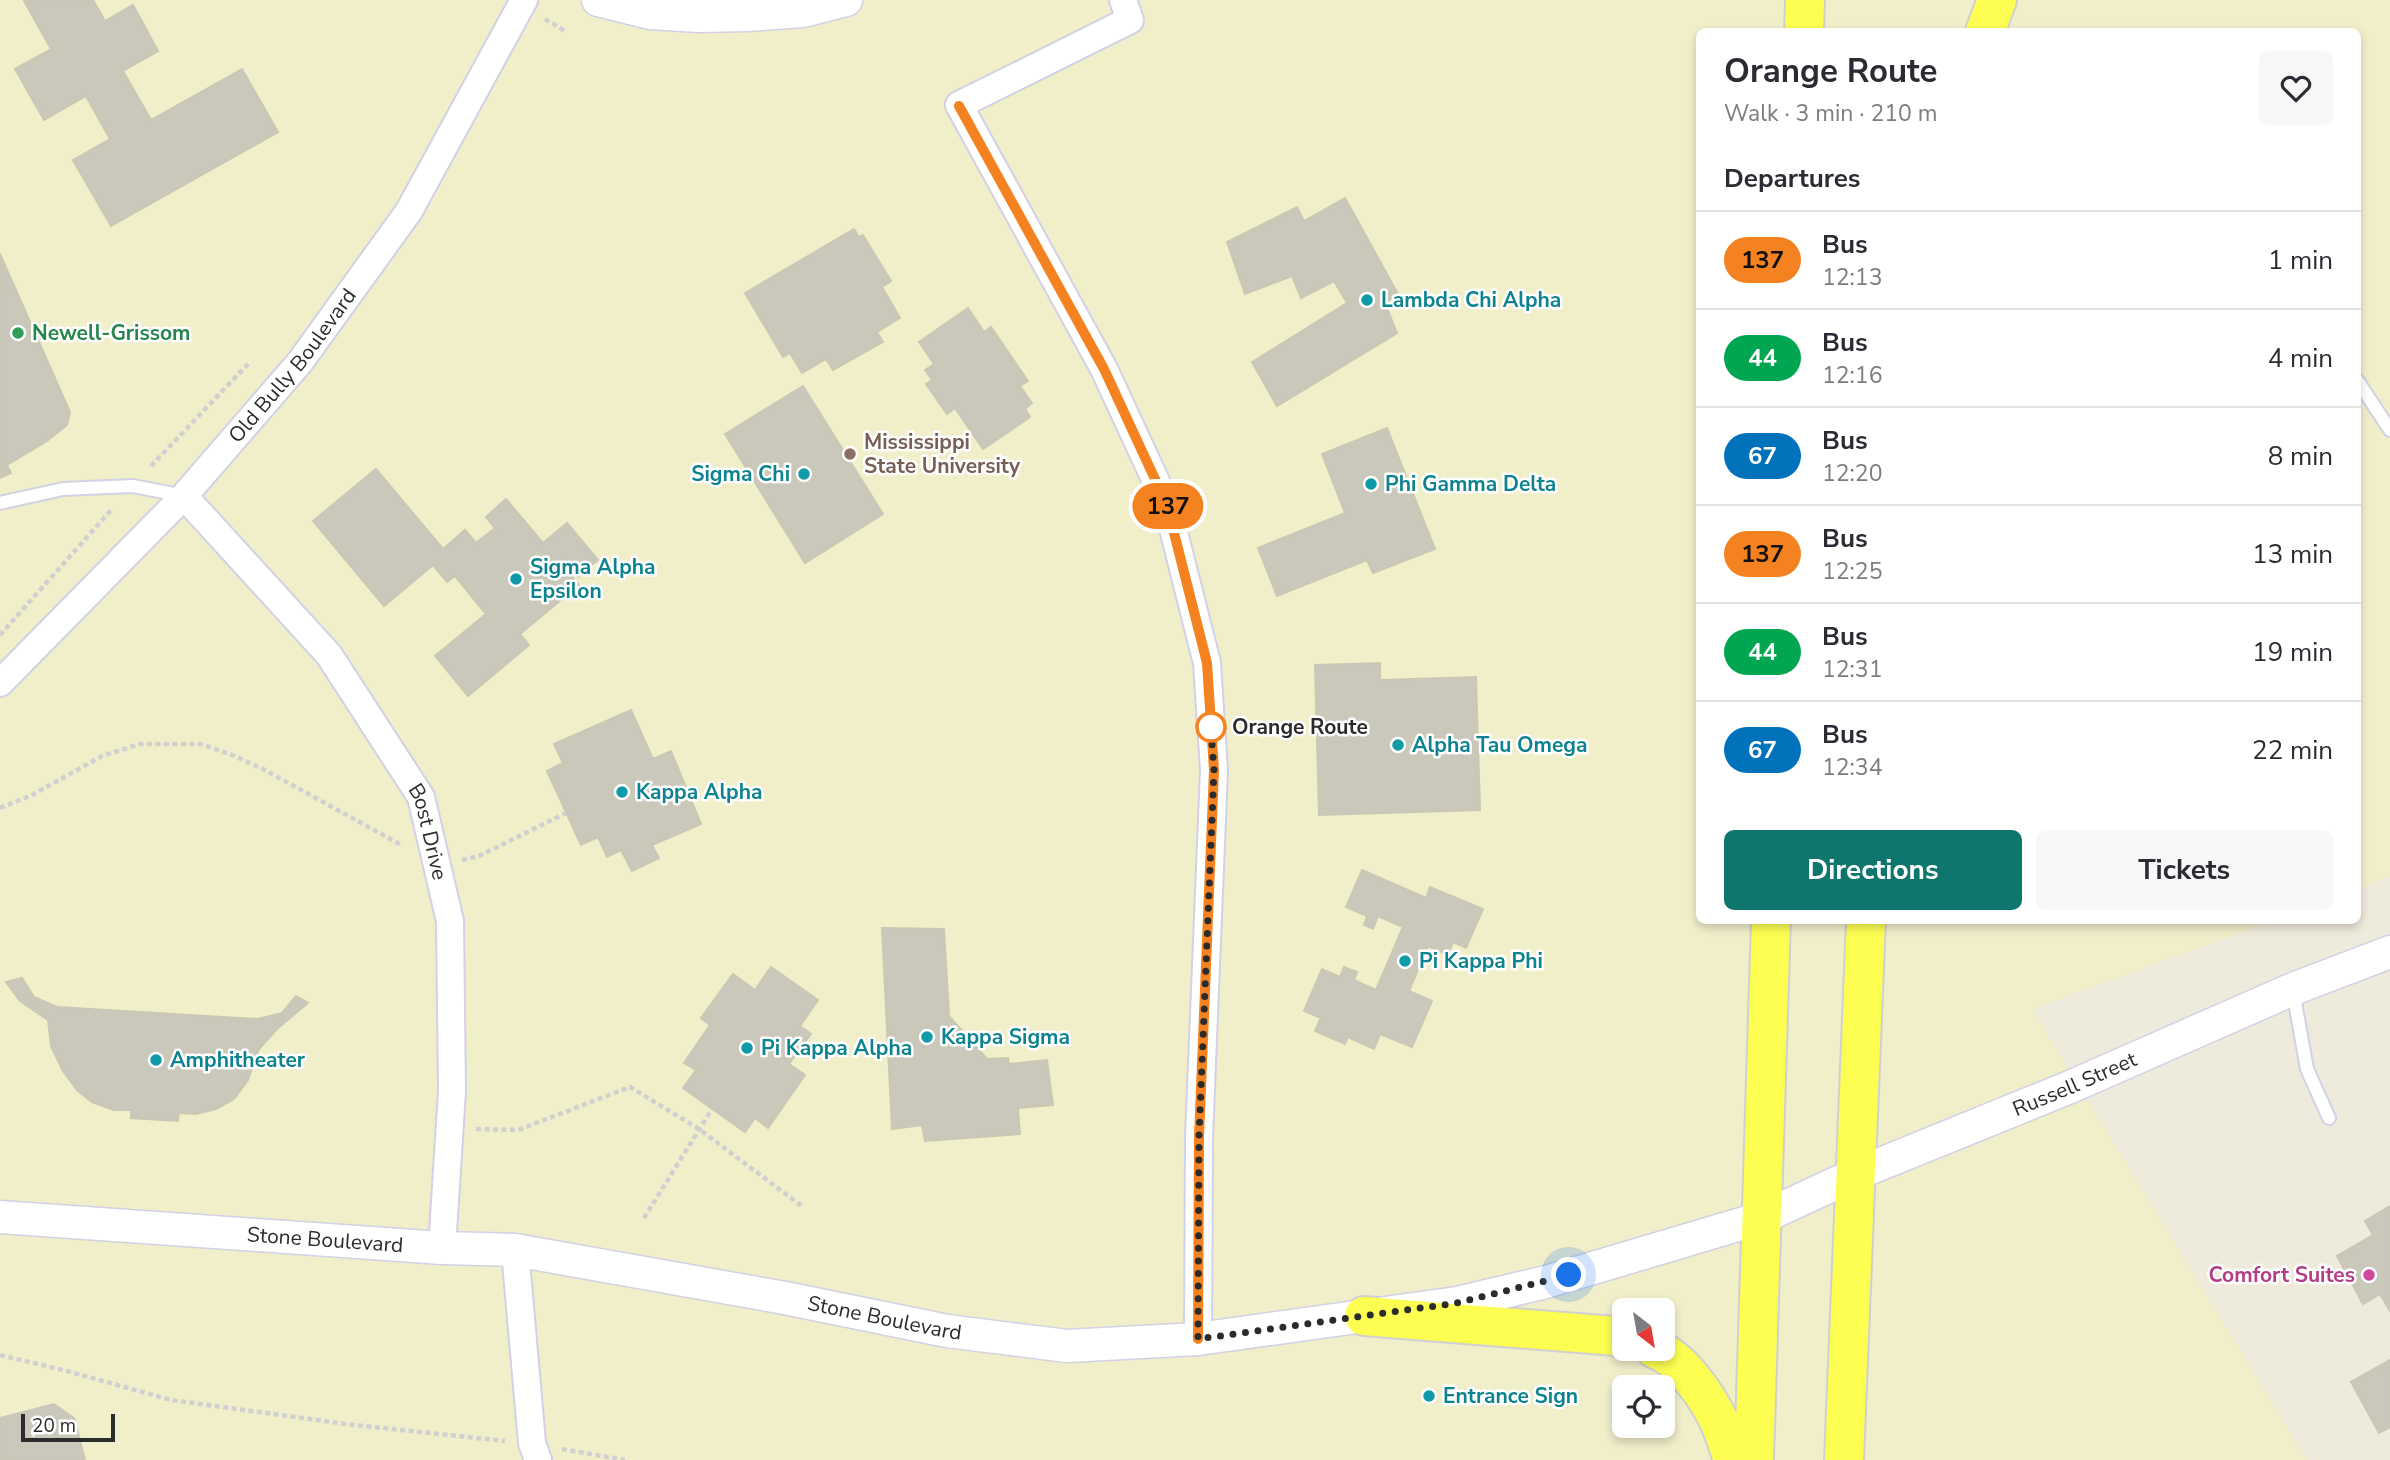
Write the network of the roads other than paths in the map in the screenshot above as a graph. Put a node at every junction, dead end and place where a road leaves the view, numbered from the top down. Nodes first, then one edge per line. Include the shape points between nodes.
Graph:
1 (524, 0) edge
2 (598, 0) edge
3 (846, 0) edge
4 (1805, 0) edge
5 (1997, 0) edge
6 (1126, 10) edge
7 (1804, 28) edge
8 (1986, 28) edge
9 (2361, 386) edge
10 (2390, 430) edge
11 (184, 496) junction
12 (0, 503) edge
13 (0, 683) edge
14 (1771, 924) edge
15 (1866, 924) edge
16 (2390, 952) edge
17 (2293, 989) junction
18 (2329, 1118) dead end
19 (1856, 1174) junction
20 (0, 1217) edge
21 (1761, 1218) junction
22 (442, 1248) junction
23 (515, 1250) junction
24 (1364, 1316) junction
25 (1612, 1336) edge
26 (1198, 1339) junction
27 (1675, 1362) edge
28 (534, 1452) edge
29 (1733, 1460) edge
30 (1754, 1460) edge
31 (1844, 1460) edge

1 - 11 street, Old Bully Boulevard via 409,211 300,362
2 - 3 street via 650,13 699,16 803,11
4 - 7 main road
5 - 8 main road
6 - 26 street via 959,106 1104,369 1167,505 1207,663 1214,770 1199,1137
9 - 10 lane
11 - 12 lane via 133,486 63,489
11 - 13 street, Old Bully Boulevard
11 - 22 street, Bost Drive via 329,655 421,797 450,921 452,1091
14 - 21 main road
15 - 19 main road
16 - 17 street, Russell Street
17 - 18 lane via 2307,1069
17 - 19 street, Russell Street
19 - 21 street, Russell Street
19 - 31 main road
20 - 22 street, Stone Boulevard
21 - 24 street, Stone Boulevard via 1546,1282 1457,1303
21 - 30 main road
22 - 23 street, Stone Boulevard
23 - 26 street, Stone Boulevard via 947,1331 1067,1346
23 - 28 street
24 - 25 main road
24 - 26 street, Stone Boulevard
27 - 29 main road via 1693,1378 1720,1423

